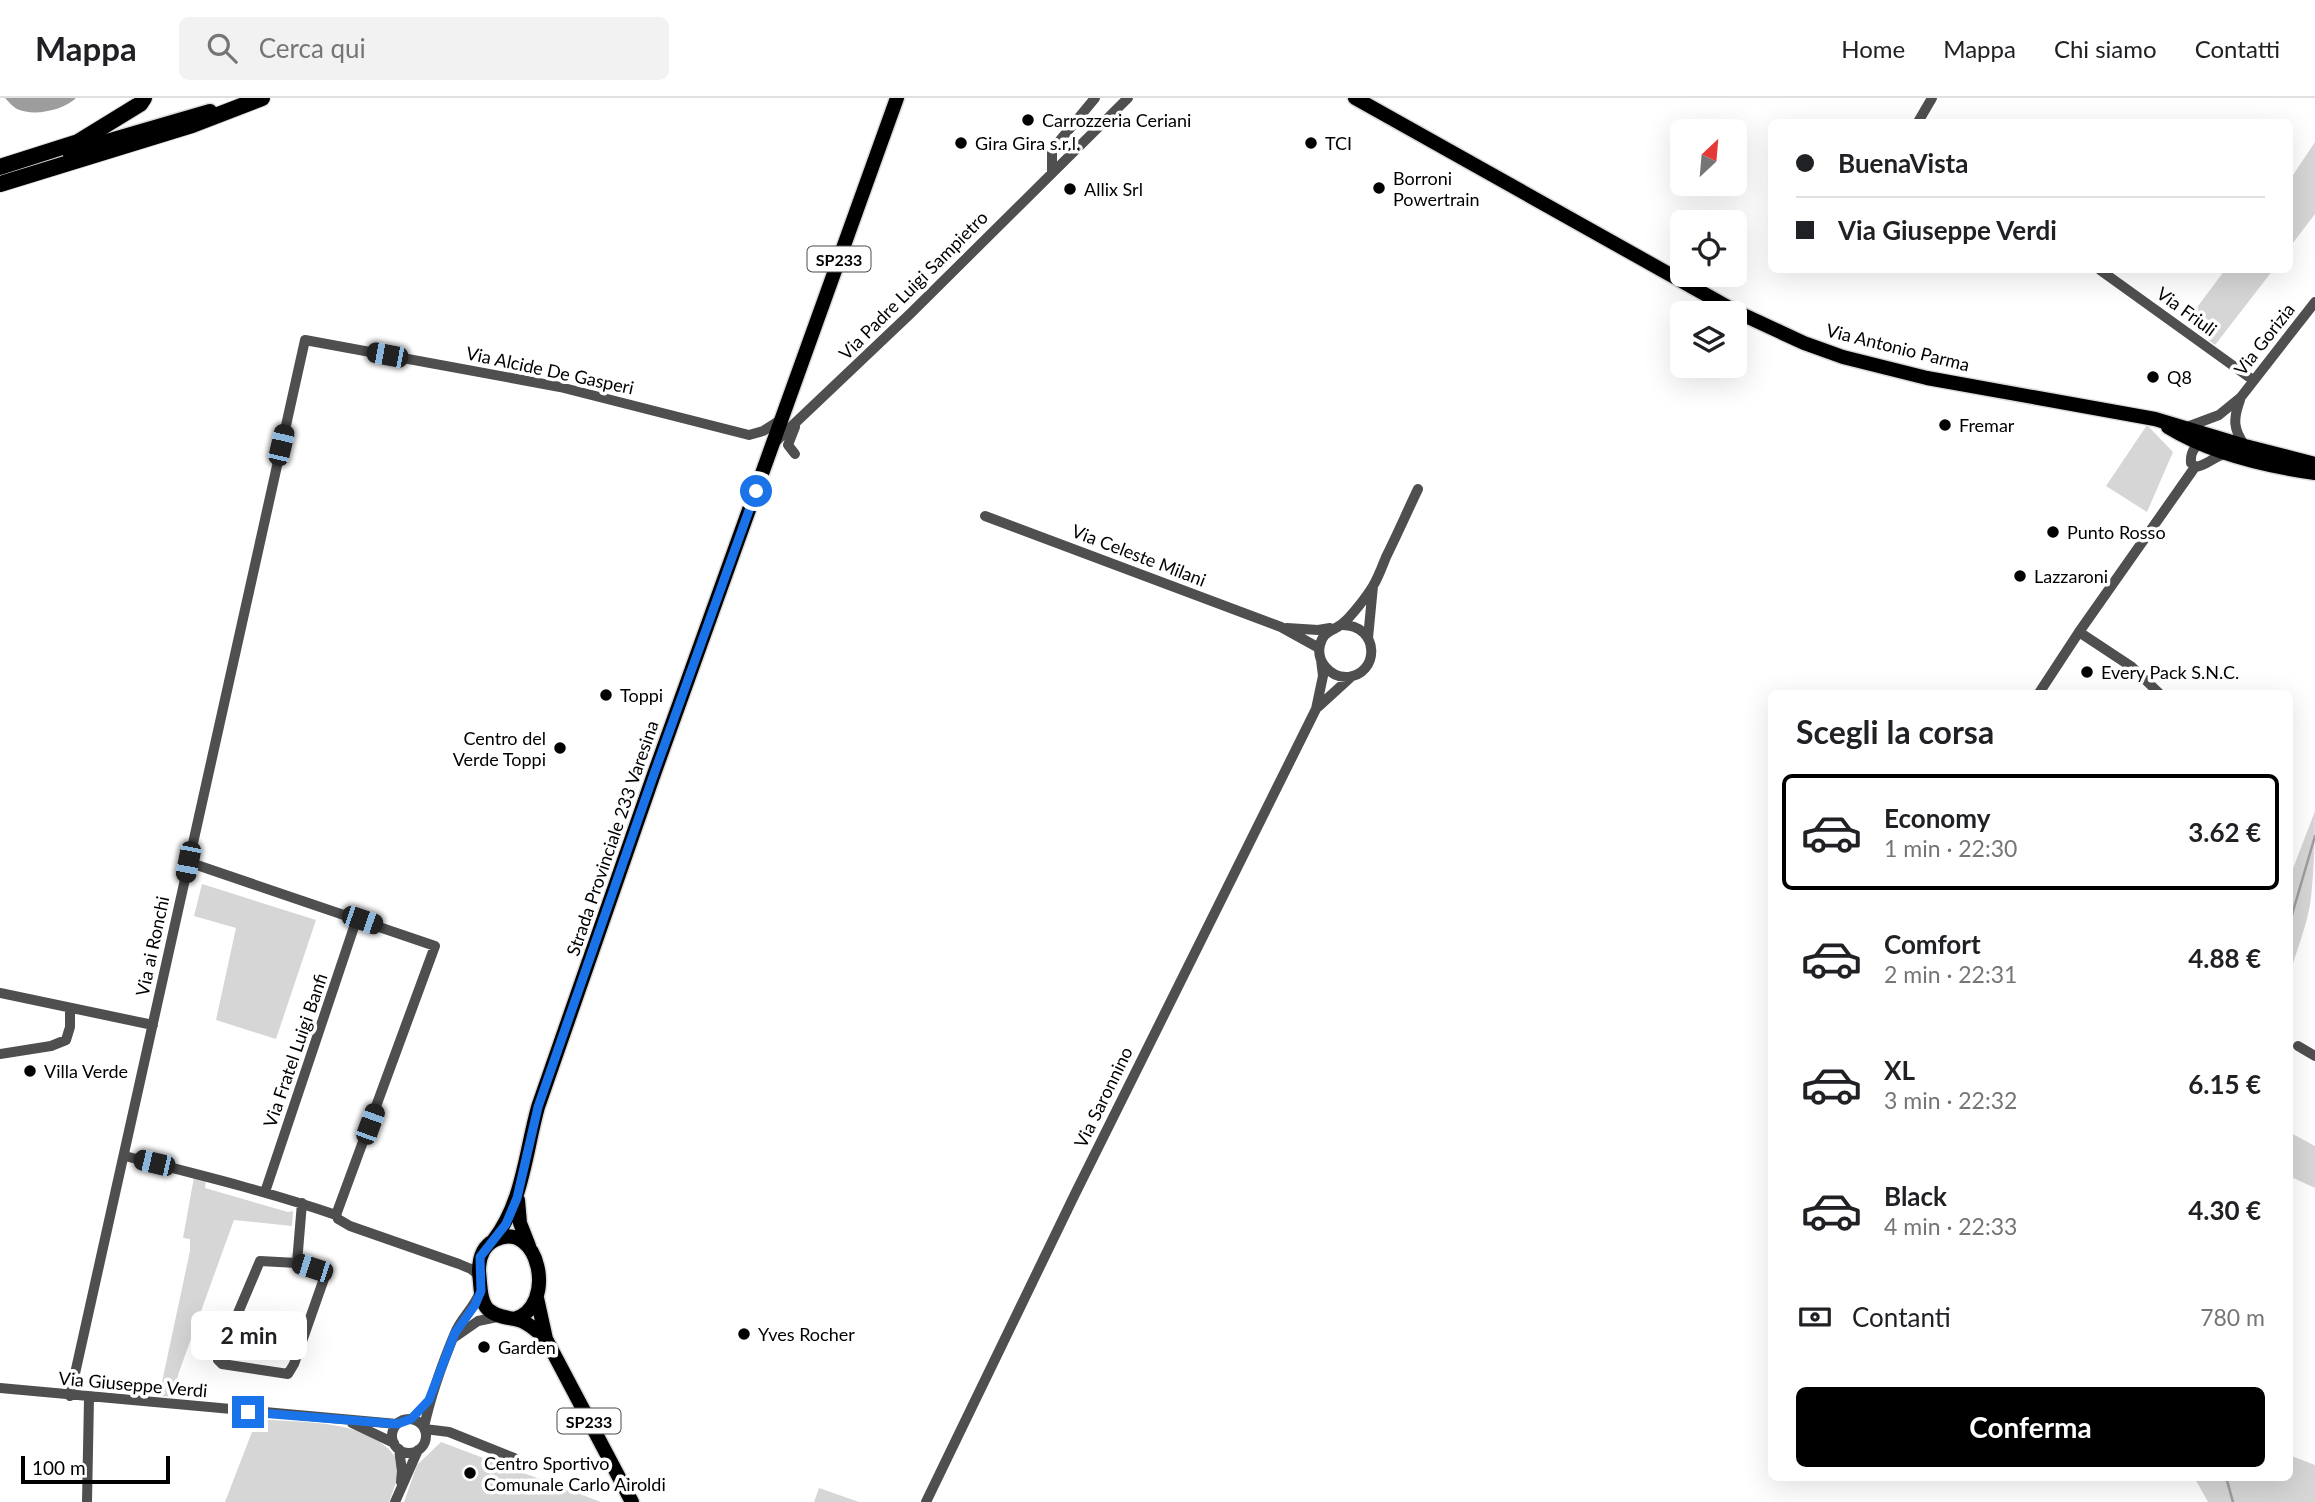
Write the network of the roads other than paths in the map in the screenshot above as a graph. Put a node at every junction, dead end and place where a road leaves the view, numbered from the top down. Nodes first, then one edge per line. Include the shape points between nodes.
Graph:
1 (144, 98) edge
2 (255, 98) edge
3 (262, 98) edge
4 (897, 98) edge
5 (1096, 98) edge
6 (1128, 98) edge
7 (1356, 98) edge
8 (1931, 98) edge
9 (1920, 119) edge
10 (0, 169) edge
11 (1052, 172) junction
12 (0, 184) edge
13 (2104, 273) edge
14 (2315, 302) edge
15 (305, 340) joint
16 (2253, 380) junction
17 (2241, 397) junction
18 (782, 419) junction
19 (2155, 419) junction
20 (798, 421) junction
21 (2188, 427) junction
22 (2198, 444) junction
23 (772, 445) junction
24 (2245, 446) junction
25 (2228, 453) junction
26 (795, 454) dead end
27 (2315, 464) edge
28 (2195, 467) junction
29 (2315, 473) edge
30 (1418, 489) dead end
31 (985, 516) dead end
32 (1373, 586) junction
33 (1337, 626) junction
34 (1281, 627) junction
35 (2079, 632) junction
36 (1368, 638) junction
37 (1319, 648) junction
38 (1321, 660) junction
39 (1352, 676) junction
40 (2041, 690) edge
41 (2155, 690) edge
42 (1316, 709) junction
43 (188, 862) junction
44 (358, 918) junction
45 (0, 993) edge
46 (70, 1008) junction
47 (153, 1025) junction
48 (2298, 1046) dead end
49 (0, 1054) edge
50 (2315, 1056) edge
51 (125, 1156) junction
52 (265, 1192) junction
53 (517, 1198) junction
54 (302, 1203) junction
55 (336, 1215) junction
56 (494, 1241) junction
57 (529, 1246) junction
58 (297, 1263) junction
59 (480, 1283) junction
60 (537, 1298) junction
61 (497, 1317) junction
62 (514, 1319) junction
63 (453, 1339) junction
64 (546, 1339) junction
65 (0, 1388) edge
66 (69, 1396) junction
67 (89, 1398) junction
68 (429, 1400) junction
69 (411, 1419) junction
70 (346, 1420) junction
71 (397, 1424) junction
72 (424, 1428) junction
73 (457, 1436) junction
74 (396, 1446) junction
75 (422, 1446) junction
76 (514, 1458) dead end
77 (400, 1489) junction
78 (87, 1502) edge
79 (395, 1502) edge
80 (632, 1502) edge
81 (926, 1502) edge

1 - 10 highway via 78,142
2 - 10 main road
3 - 12 highway via 192,125
4 - 18 main road, Strada Provinciale 233 Varesina / SP233
5 - 11 street, Via Padre Luigi Sampietro via 1052,150
6 - 11 street, Via Padre Luigi Sampietro
7 - 19 main road, Via Antonio Parma via 1735,311 1804,343 1927,377
8 - 9 street
11 - 20 street, Via Padre Luigi Sampietro
13 - 16 street, Via Friuli
14 - 16 street, Via Gorizia
15 - 18 street, Via Alcide De Gasperi via 560,387 749,435
15 - 43 street, Via ai Ronchi
16 - 17 street, Via Gorizia
17 - 21 street, Via Gorizia via 2219,415
17 - 24 street, Via Gorizia via 2234,426
18 - 23 main road, Strada Provinciale 233 Varesina / SP233
19 - 21 main road, Via Antonio Parma
19 - 22 main road, Via Antonio Parma
20 - 23 street, Via Padre Luigi Sampietro
20 - 26 street via 788,445
21 - 24 main road, Via Antonio Parma
22 - 24 street via 2215,441
22 - 25 main road, Via Antonio Parma
22 - 28 street via 2191,457
23 - 53 main road, Strada Provinciale 233 Varesina / SP233 via 542,1094
24 - 27 main road, Via Antonio Parma
25 - 28 street
25 - 29 main road, Via Antonio Parma
28 - 35 street
30 - 32 street, Via Saronnino
31 - 34 street, Via Celeste Milani
32 - 33 street, Via Saronnino
32 - 36 street, Via Saronnino
33 - 34 street via 1318,630
33 - 36 street via 1356,626
33 - 37 street, Via Saronnino via 1325,634
34 - 37 street
35 - 40 street
35 - 41 street via 2132,667
36 - 39 street, Via Saronnino via 1368,665
37 - 38 street, Via Saronnino
38 - 39 street via 1336,676
38 - 42 street, Via Saronnino
39 - 42 street, Via Saronnino
42 - 81 street, Via Saronnino
43 - 44 street
43 - 47 street, Via ai Ronchi
44 - 52 street, Via Fratel Luigi Banfi
44 - 55 street via 435,946
45 - 46 street
46 - 47 street
46 - 49 street via 66,1040
47 - 51 street, Via ai Ronchi
48 - 50 street
51 - 52 street
51 - 66 street, Via ai Ronchi
52 - 54 street
53 - 56 main road, SP233
53 - 57 main road, SP233
54 - 55 street
54 - 58 street
55 - 59 street via 350,1226 459,1264
56 - 57 main road via 513,1237
56 - 59 main road, SP233 via 480,1257
57 - 60 main road, SP233 via 536,1264
58 - 58 street via 260,1261 218,1360 222,1364 288,1374 326,1273
59 - 61 main road via 487,1308
59 - 63 street via 475,1305
60 - 62 main road via 528,1313
60 - 64 main road, SP233
61 - 62 main road, SP233
61 - 63 street via 478,1321
62 - 64 main road, SP233
63 - 68 street
64 - 80 main road, SP233
65 - 66 street, Via Giuseppe Verdi
66 - 67 street, Via Giuseppe Verdi
67 - 70 street, Via Giuseppe Verdi
67 - 78 street
68 - 69 street
68 - 72 street
69 - 71 street
69 - 72 street
70 - 71 street, Via Giuseppe Verdi
70 - 74 street, Via Giuseppe Verdi
71 - 74 street via 392,1433
72 - 73 street
72 - 75 street
73 - 75 street via 443,1434
73 - 76 street
74 - 75 street via 408,1453
74 - 77 street via 402,1471
75 - 77 street
77 - 79 street

